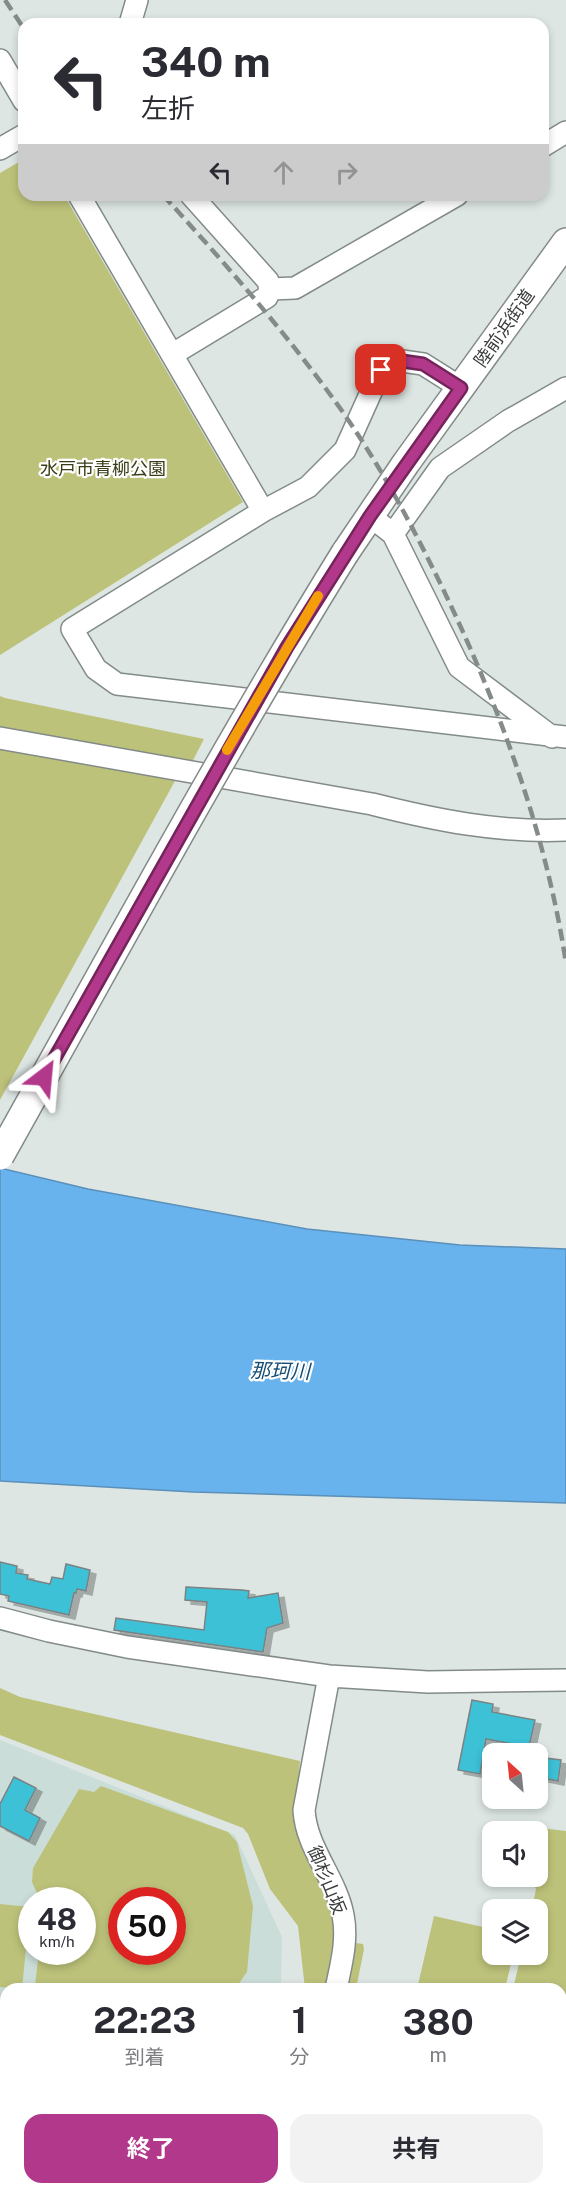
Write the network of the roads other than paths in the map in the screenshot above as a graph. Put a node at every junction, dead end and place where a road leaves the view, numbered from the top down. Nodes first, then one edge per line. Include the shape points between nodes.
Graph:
1 (0, 60) edge
2 (18, 91) edge
3 (566, 132) edge
4 (18, 138) edge
5 (549, 142) edge
6 (0, 149) edge
7 (84, 201) edge
8 (196, 201) edge
9 (447, 201) edge
10 (566, 242) edge
11 (270, 289) junction
12 (173, 354) junction
13 (461, 388) junction
14 (566, 388) edge
15 (263, 511) junction
16 (370, 516) junction
17 (393, 534) junction
18 (559, 737) edge
19 (0, 738) edge
20 (566, 830) edge
21 (0, 1156) edge
22 (0, 1618) edge
23 (328, 1676) junction
24 (566, 1680) edge
25 (337, 1983) edge

1 - 2 street
3 - 5 street
4 - 6 street
7 - 12 street
8 - 11 street via 268,281
9 - 11 street via 295,288
10 - 13 main road, 陸前浜街道
11 - 12 street via 267,297
12 - 15 street
13 - 15 street via 423,364 402,361 381,370 345,450 308,487
13 - 16 main road, 陸前浜街道
14 - 17 street via 440,468
15 - 18 street via 72,629 96,669 117,684
16 - 17 street
16 - 21 main road, 陸前浜街道, bridge via 237,732
17 - 18 street via 459,667
19 - 20 street via 372,804 418,816 493,828
22 - 23 street via 127,1647
23 - 24 street via 428,1682
23 - 25 street, 御杉山坂 via 304,1810 305,1824 343,1914 345,1943

